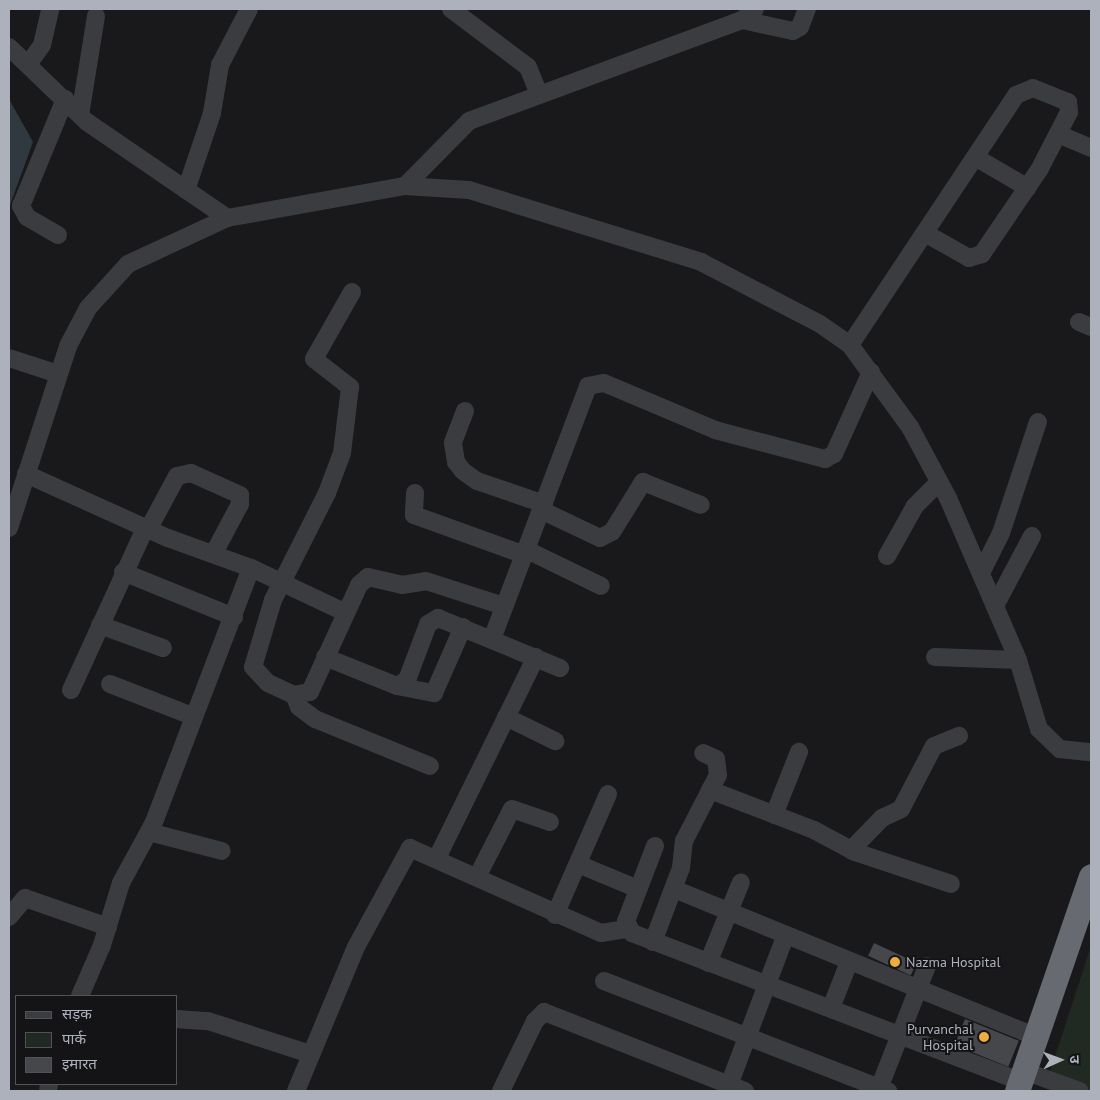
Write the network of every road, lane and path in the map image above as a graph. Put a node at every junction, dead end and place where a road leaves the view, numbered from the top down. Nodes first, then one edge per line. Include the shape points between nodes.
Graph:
1 (50, 9) edge
2 (249, 9) edge
3 (451, 9) edge
4 (807, 9) edge
5 (748, 14) edge
6 (96, 16) dead end
7 (9, 48) edge
8 (29, 63) junction
9 (538, 94) junction
10 (65, 99) junction
11 (80, 115) junction
12 (1058, 134) junction
13 (1091, 148) edge
14 (975, 157) junction
15 (405, 186) junction
16 (1028, 188) junction
17 (186, 190) junction
18 (227, 218) junction
19 (925, 232) junction
20 (58, 235) dead end
21 (352, 292) dead end
22 (850, 345) junction
23 (9, 358) edge
24 (871, 372) junction
25 (58, 374) junction
26 (465, 411) dead end
27 (1038, 422) dead end
28 (26, 474) junction
29 (939, 482) junction
30 (415, 494) dead end
31 (701, 505) dead end
32 (542, 507) junction
33 (9, 528) edge
34 (147, 529) junction
35 (1032, 536) dead end
36 (214, 553) junction
37 (526, 553) junction
38 (887, 556) dead end
39 (251, 568) junction
40 (982, 571) junction
41 (123, 572) junction
42 (281, 581) junction
43 (601, 586) dead end
44 (996, 604) junction
45 (504, 606) junction
46 (346, 612) junction
47 (234, 617) junction
48 (100, 625) junction
49 (463, 627) junction
50 (492, 639) junction
51 (163, 648) dead end
52 (536, 657) junction
53 (934, 657) dead end
54 (325, 658) junction
55 (1018, 660) junction
56 (560, 668) dead end
57 (110, 684) dead end
58 (397, 686) junction
59 (71, 690) dead end
60 (294, 695) junction
61 (192, 716) junction
62 (506, 717) junction
63 (959, 736) dead end
64 (555, 741) dead end
65 (799, 752) dead end
66 (1091, 752) edge
67 (703, 753) dead end
68 (430, 766) dead end
69 (710, 790) junction
70 (608, 794) dead end
71 (774, 814) junction
72 (550, 822) dead end
73 (149, 832) junction
74 (655, 846) dead end
75 (851, 850) junction
76 (222, 851) dead end
77 (436, 858) junction
78 (578, 864) junction
79 (1091, 876) edge
80 (477, 878) junction
81 (742, 882) dead end
82 (951, 884) dead end
83 (638, 889) junction
84 (674, 889) junction
85 (728, 914) junction
86 (555, 915) junction
87 (9, 917) edge
88 (108, 928) junction
89 (628, 929) junction
90 (786, 937) junction
91 (654, 942) junction
92 (849, 962) junction
93 (708, 963) junction
94 (927, 966) dead end
95 (604, 980) dead end
96 (768, 984) junction
97 (917, 990) junction
98 (80, 995) edge
99 (831, 1008) junction
100 (178, 1019) edge
101 (901, 1033) junction
102 (747, 1036) junction
103 (1035, 1036) junction
104 (310, 1054) junction
105 (1020, 1081) edge
106 (737, 1088) edge
107 (882, 1090) edge
108 (296, 1091) edge
109 (501, 1091) edge
110 (1080, 1091) edge

1 - 8 street via 42,45
2 - 17 street via 220,64 212,113
3 - 9 street via 528,67
4 - 5 street via 800,27 793,31
5 - 9 street
6 - 11 street
7 - 8 street
8 - 10 street
9 - 15 street via 469,121
10 - 11 street
10 - 20 street via 21,206 28,217
11 - 17 street
12 - 13 street
12 - 14 street via 1070,112 1068,102 1026,89 1016,95
12 - 16 street
14 - 16 street
14 - 19 street
15 - 18 street
15 - 22 street via 469,190 672,251 820,324
16 - 19 street via 978,257 969,258
17 - 18 street
18 - 25 street via 128,264 88,308
19 - 22 street
21 - 42 street via 314,355 315,363 350,386 342,453 327,493
22 - 24 street
23 - 25 street
24 - 29 street via 910,426
24 - 32 street via 834,454 825,459 715,430 594,383 582,392
25 - 28 street
26 - 32 street via 453,443 456,462 477,480
27 - 40 street via 1001,533
28 - 33 street
28 - 34 street
29 - 38 street via 915,506
29 - 40 street
30 - 37 street via 414,515
31 - 32 street via 643,482 612,532 600,538
32 - 37 street
34 - 36 street
34 - 36 street via 178,476 191,473 240,495 240,504
34 - 41 street
35 - 44 street
36 - 39 street
37 - 43 street
37 - 45 street
39 - 42 street
39 - 47 street
40 - 44 street
41 - 47 street
41 - 48 street
42 - 46 street
42 - 60 street via 257,643 253,667 268,683
44 - 55 street
45 - 46 street via 426,581 402,585 376,577 359,585
45 - 50 street
46 - 54 street
47 - 61 street
48 - 51 street
48 - 59 street
49 - 50 street
49 - 58 street via 432,619 407,680
49 - 58 street via 434,693
50 - 52 street
52 - 56 street
52 - 62 street
53 - 55 street
54 - 58 street
54 - 60 street via 315,687
55 - 66 street via 1032,714 1048,742 1069,752
57 - 61 street
60 - 68 street via 299,707 315,719
61 - 73 street
62 - 64 street
62 - 77 street
63 - 75 street via 934,746 901,809 882,818
65 - 71 street
67 - 69 street via 719,765
69 - 71 street
69 - 84 street via 684,841
70 - 78 street
71 - 75 street
72 - 80 street via 512,808
73 - 76 street
73 - 88 street via 121,883
74 - 83 street
75 - 82 street
77 - 80 street
77 - 104 street via 413,848 404,856 356,947
78 - 83 street
78 - 86 street
79 - 103 highway
80 - 86 street
81 - 85 street
83 - 89 street via 626,921
84 - 85 street
84 - 91 street
85 - 90 street
85 - 93 street
86 - 89 street via 601,933
87 - 88 street via 25,898
88 - 98 street
89 - 91 street
90 - 92 street
90 - 96 street
91 - 93 street
92 - 97 street
92 - 99 street
93 - 96 street
94 - 97 street
95 - 102 street
96 - 99 street
96 - 102 street
97 - 101 street
97 - 103 street
99 - 101 street
100 - 104 street via 208,1020
101 - 105 street
101 - 107 street
102 - 106 street
102 - 107 street
103 - 105 highway
104 - 108 street
105 - 110 street
106 - 109 street via 544,1012 535,1021

